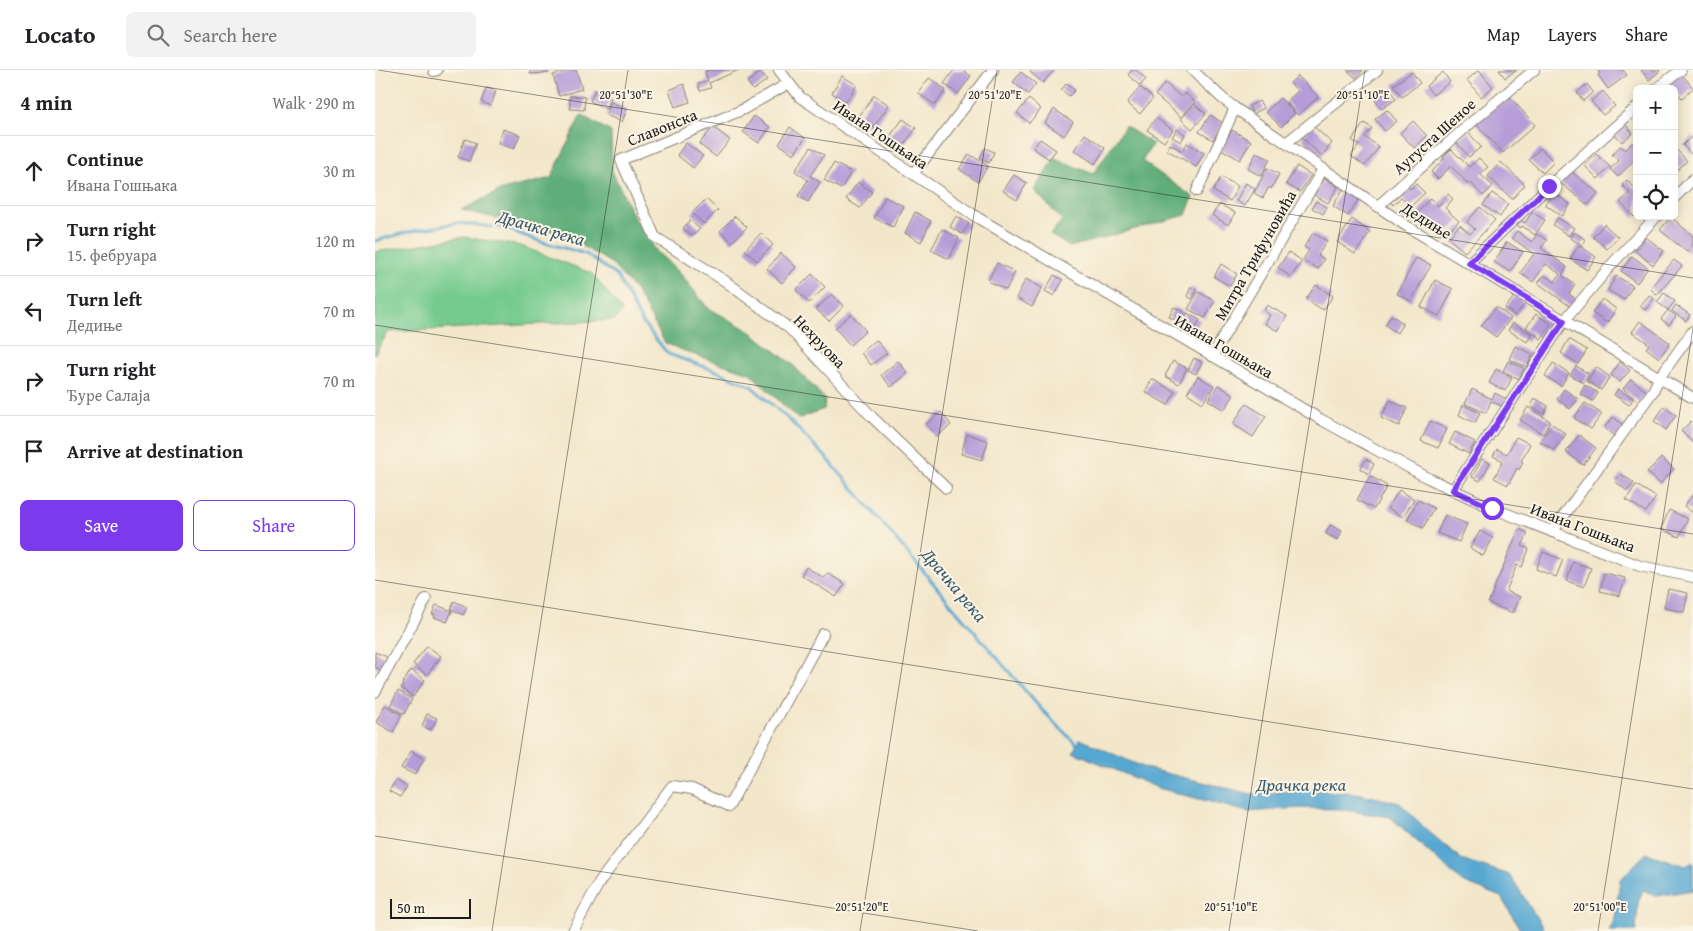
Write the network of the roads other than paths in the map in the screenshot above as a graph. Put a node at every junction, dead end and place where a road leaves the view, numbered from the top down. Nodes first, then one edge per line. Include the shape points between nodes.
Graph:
1 (779, 70) edge
2 (993, 70) edge
3 (1192, 70) edge
4 (1377, 70) edge
5 (1533, 70) edge
6 (1681, 70) edge
7 (789, 83) junction
8 (1661, 85) edge
9 (1235, 108) junction
10 (1633, 111) edge
11 (1286, 143) junction
12 (1323, 169) junction
13 (913, 174) junction
14 (1693, 179) edge
15 (1197, 191) dead end
16 (1678, 194) edge
17 (1378, 206) junction
18 (1653, 220) edge
19 (655, 237) joint
20 (1469, 263) junction
21 (1564, 321) junction
22 (1693, 331) edge
23 (1213, 356) junction
24 (1659, 378) junction
25 (1693, 398) edge
26 (946, 488) dead end
27 (1453, 490) junction
28 (1552, 532) junction
29 (1693, 577) edge
30 (426, 600) dead end
31 (823, 634) dead end
32 (375, 692) edge
33 (573, 931) edge

1 - 7 street, Ивана Гошњака
2 - 13 street
3 - 9 street, Дедиње
4 - 11 street
5 - 17 street, Аугуста Шеное
6 - 8 street
7 - 13 street, Ивана Гошњака via 800,97
7 - 19 street, Славонска via 742,110 621,160
9 - 11 street, Дедиње
9 - 15 street
10 - 20 street
11 - 12 street, Дедиње
12 - 17 street, Дедиње
12 - 23 street, Митра Трифуновића
13 - 23 street, Ивана Гошњака via 978,218
14 - 16 street
17 - 20 street, Дедиње
18 - 21 street
19 - 26 street, Нехруова via 725,281 790,329 872,418
20 - 21 street, Дедиње
21 - 24 street, Дедиње
21 - 27 street
22 - 24 street
23 - 27 street, Ивана Гошњака via 1320,419
24 - 25 street, Дедиње
24 - 28 street
27 - 28 street, Ивана Гошњака
28 - 29 street, Ивана Гошњака via 1640,566
30 - 32 street
31 - 33 street via 729,806 692,789 672,786 600,881

